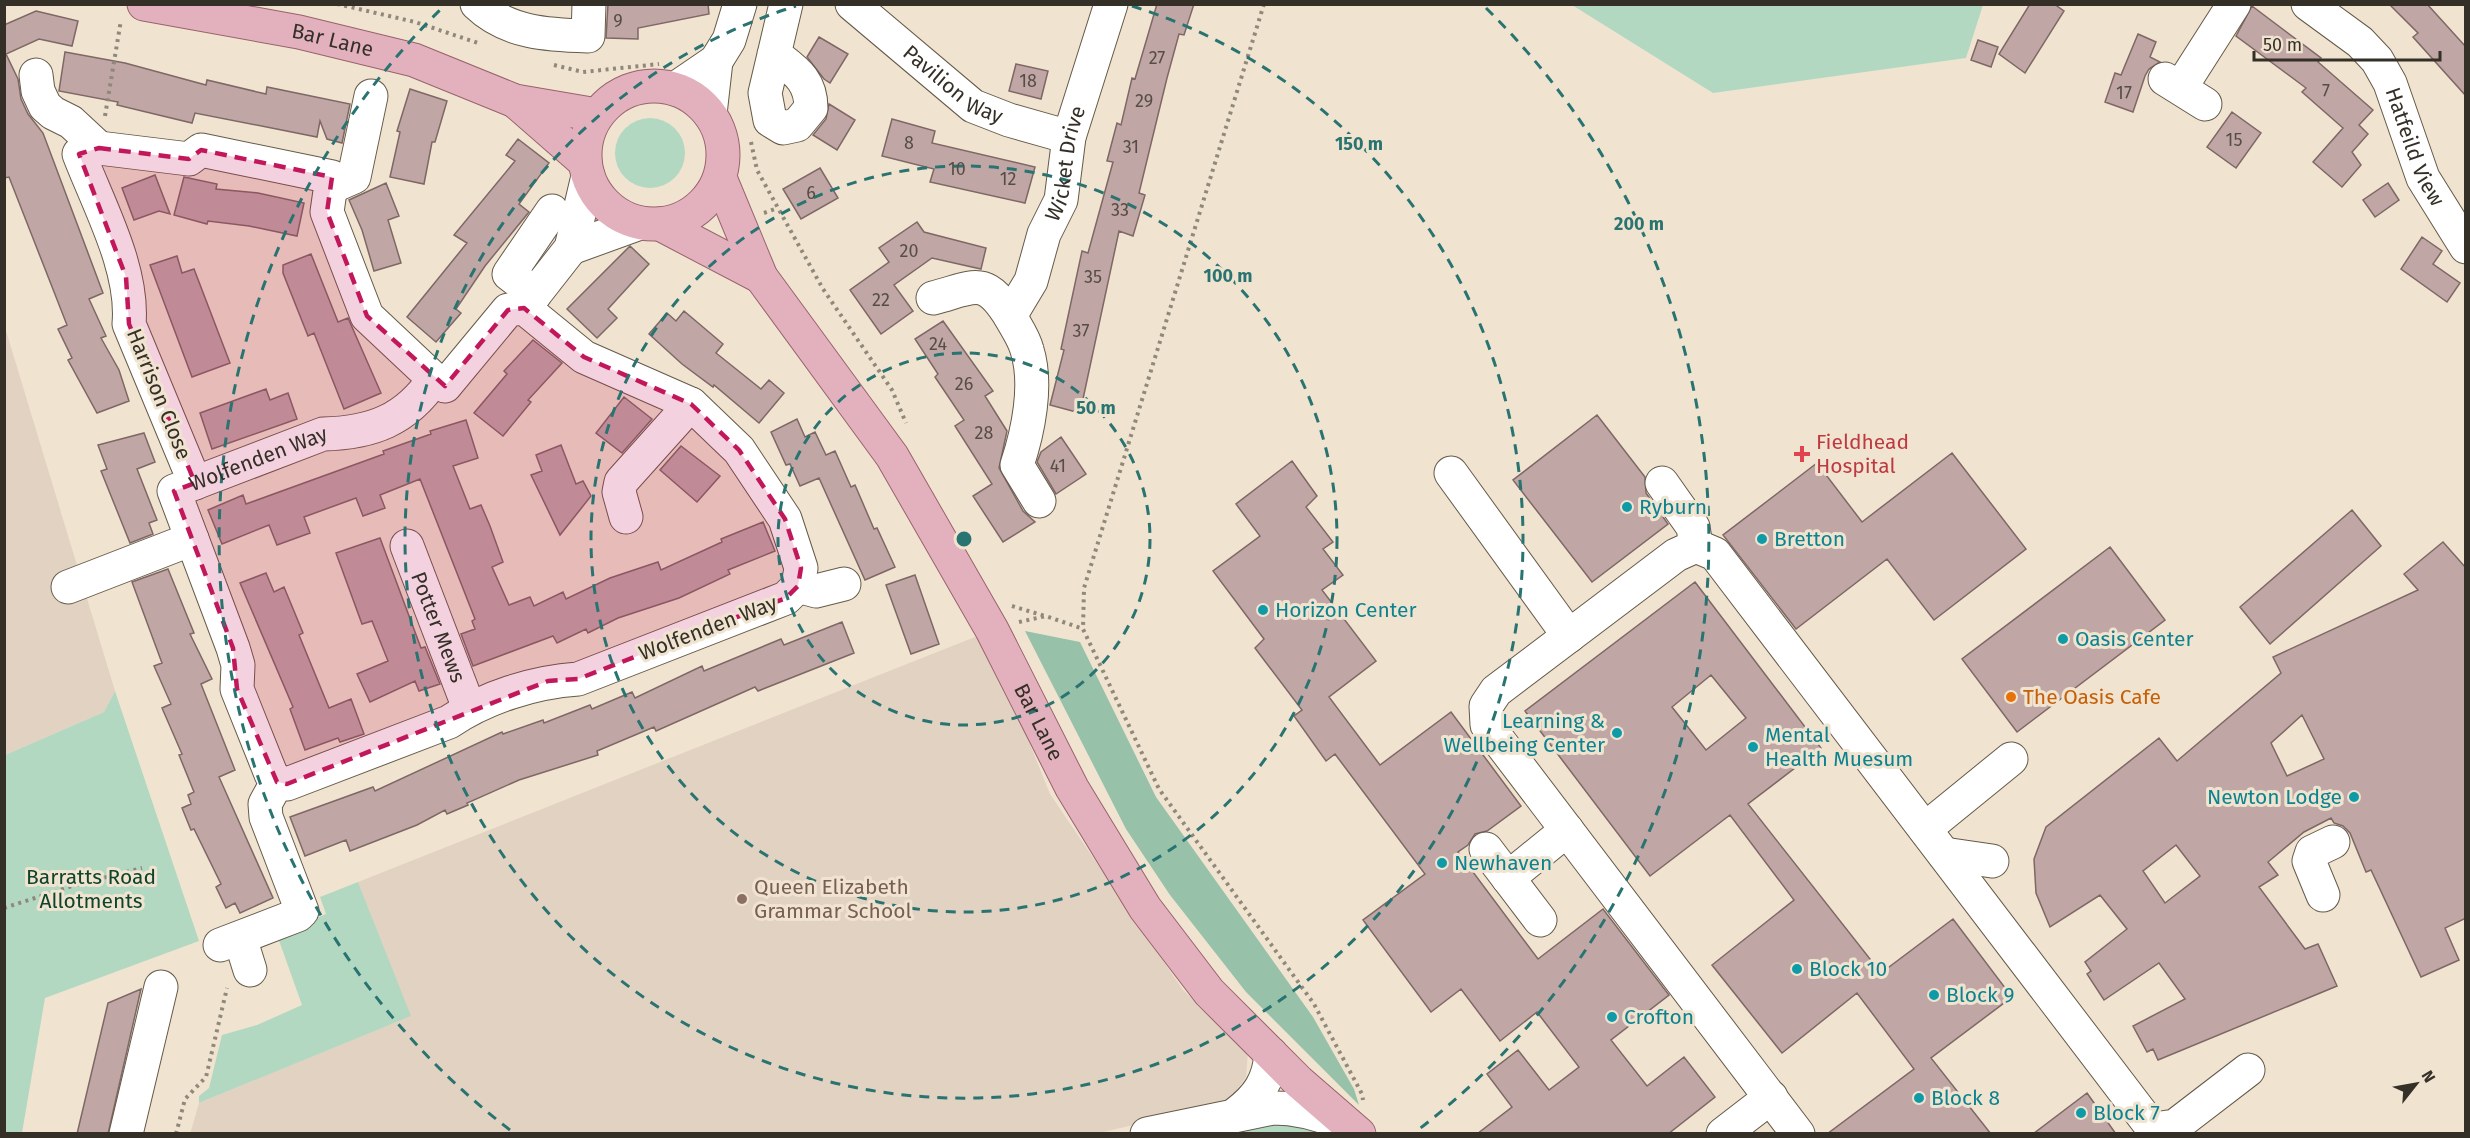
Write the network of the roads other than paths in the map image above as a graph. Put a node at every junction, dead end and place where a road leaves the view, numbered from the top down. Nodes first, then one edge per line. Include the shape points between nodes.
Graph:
1 (477, 4) edge
2 (589, 4) edge
3 (740, 4) edge
4 (786, 4) edge
5 (852, 4) edge
6 (1111, 4) edge
7 (2234, 4) edge
8 (2308, 4) edge
9 (133, 10) edge
10 (774, 54) dead end
11 (716, 61) junction
12 (36, 75) dead end
13 (675, 89) junction
14 (2184, 90) dead end
15 (371, 96) dead end
16 (515, 101) junction
17 (710, 114) junction
18 (597, 115) junction
19 (1069, 137) junction
20 (99, 148) junction
21 (587, 169) junction
22 (720, 178) junction
23 (331, 187) junction
24 (552, 211) dead end
25 (650, 224) junction
26 (571, 248) junction
27 (2466, 248) edge
28 (761, 277) junction
29 (933, 298) dead end
30 (529, 301) junction
31 (1010, 316) junction
32 (434, 379) junction
33 (690, 404) junction
34 (1451, 473) dead end
35 (195, 483) junction
36 (1662, 483) dead end
37 (1039, 501) dead end
38 (626, 517) dead end
39 (192, 539) junction
40 (406, 546) dead end
41 (1696, 546) junction
42 (844, 584) dead end
43 (798, 586) junction
44 (68, 587) dead end
45 (1569, 636) junction
46 (469, 708) junction
47 (2011, 759) dead end
48 (277, 782) junction
49 (1567, 830) junction
50 (1934, 842) junction
51 (2332, 842) dead end
52 (1486, 849) dead end
53 (1992, 861) dead end
54 (1508, 878) junction
55 (2322, 895) dead end
56 (1540, 921) dead end
57 (239, 977) road end
58 (161, 987) dead end
59 (1271, 1054) junction
60 (2248, 1070) dead end
61 (1771, 1097) junction
62 (1238, 1113) junction
63 (1359, 1123) edge
64 (2155, 1131) edge
65 (126, 1134) edge
66 (1147, 1134) edge
67 (1723, 1134) edge
68 (1798, 1134) edge

1 - 2 street via 521,30 588,36
3 - 11 street via 729,40
4 - 10 street
5 - 19 street, Pavilion Way via 973,106
6 - 19 street, Wicket Drive
7 - 14 street
8 - 27 street, Hatfeild View via 2360,42 2377,60 2390,83 2423,178
9 - 16 main road, Bar Lane via 299,32 414,60
11 - 13 street
11 - 17 street
12 - 20 street via 45,106
13 - 17 main road via 695,99
13 - 18 main road via 633,89 613,99
15 - 23 street via 354,177
16 - 18 main road, Bar Lane
16 - 21 main road, Bar Lane
17 - 22 main road via 723,147
18 - 21 main road via 587,139
19 - 31 street, Wicket Drive via 1061,200 1044,234 1031,281
20 - 23 street via 189,159 201,150 332,177
20 - 35 street, Harrison Close via 79,154 126,277 131,302 129,324
21 - 25 main road via 594,189 606,205 622,217
21 - 26 street
22 - 25 main road via 696,211 679,220
22 - 28 main road, Bar Lane
23 - 32 street via 327,212 367,315
24 - 30 street, Wolfenden Way via 509,274
25 - 26 street
25 - 28 main road, Bar Lane
26 - 30 street
28 - 59 main road, Bar Lane via 892,456 999,616 1072,788 1145,908 1209,992
29 - 31 street via 976,286 996,294
30 - 32 street via 508,310 445,386
30 - 33 street, Wolfenden Way via 584,357
31 - 37 street via 1027,349 1032,373 1025,440 1017,465
32 - 35 street, Wolfenden Way via 422,396 387,424 323,434
33 - 38 street via 621,482 619,492
33 - 43 street, Wolfenden Way via 739,450 785,519 801,568
34 - 45 street
35 - 39 street, Wolfenden Way via 174,491
36 - 41 street via 1693,527
39 - 44 street
39 - 48 street, Wolfenden Way via 235,657 237,689
40 - 46 street, Potter Mews
41 - 45 street via 1676,555
41 - 50 street via 1715,554
42 - 43 street, Wolfenden Way via 816,591
43 - 46 street, Wolfenden Way via 786,598 578,679 548,681
45 - 49 street via 1496,692 1486,706 1487,725
46 - 48 street, Wolfenden Way via 449,722 287,784
47 - 50 street
48 - 57 street via 265,804 266,817 302,911 230,942
49 - 54 street
49 - 61 street
50 - 53 street
50 - 64 street
51 - 55 street via 2312,852 2309,861
52 - 54 street
54 - 56 street
58 - 65 street
59 - 62 street via 1270,1071 1263,1086
59 - 63 main road, Bar Lane via 1299,1082
60 - 64 street via 2175,1126
61 - 67 street
61 - 68 street
62 - 63 street via 1294,1108
62 - 66 street

